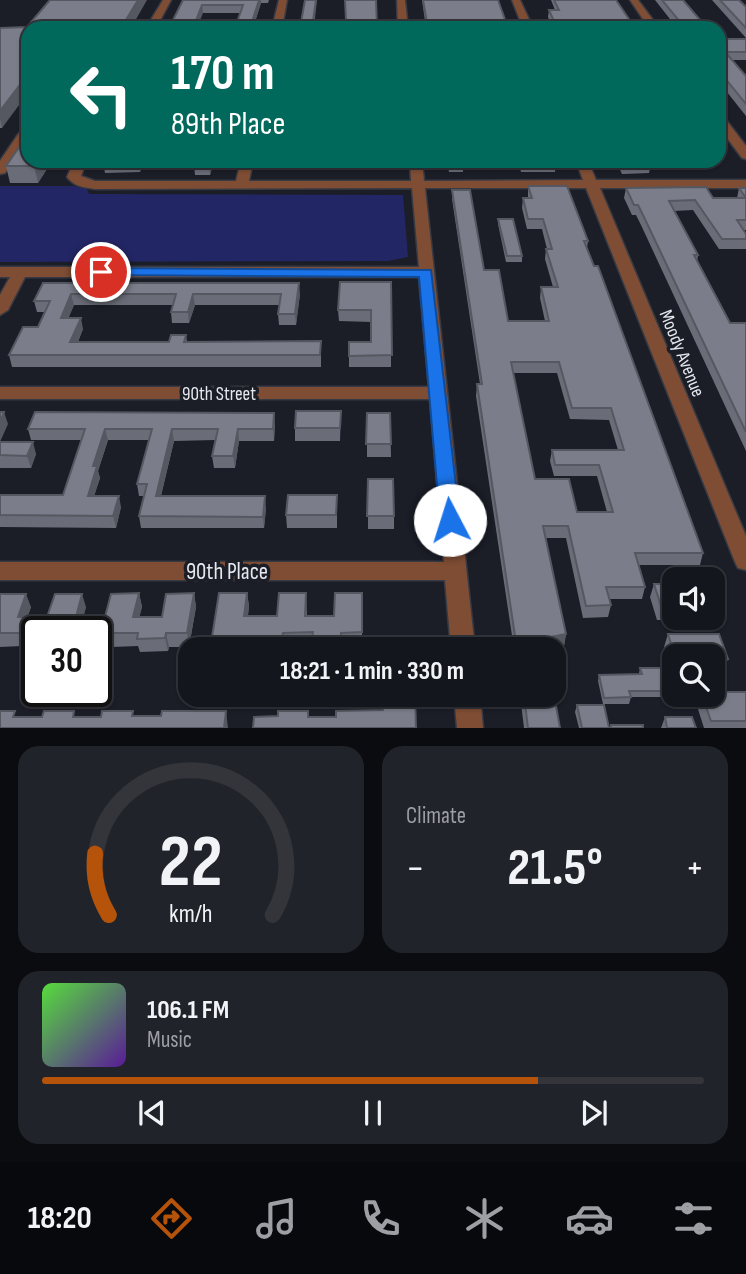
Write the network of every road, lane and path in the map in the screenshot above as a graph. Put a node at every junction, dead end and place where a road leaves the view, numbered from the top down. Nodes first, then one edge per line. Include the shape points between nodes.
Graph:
1 (167, 0) edge
2 (283, 0) edge
3 (401, 0) edge
4 (516, 0) edge
5 (634, 0) edge
6 (156, 21) edge
7 (278, 21) edge
8 (402, 21) edge
9 (525, 21) edge
10 (649, 21) edge
11 (726, 128) edge
12 (21, 139) edge
13 (11, 155) junction
14 (21, 155) edge
15 (746, 155) edge
16 (77, 168) edge
17 (246, 168) edge
18 (417, 168) edge
19 (585, 168) edge
20 (0, 170) edge
21 (592, 184) junction
22 (746, 184) edge
23 (242, 185) junction
24 (418, 185) junction
25 (0, 272) edge
26 (20, 272) junction
27 (426, 272) junction
28 (0, 310) edge
29 (0, 393) edge
30 (439, 393) junction
31 (746, 562) edge
32 (0, 571) edge
33 (455, 571) junction
34 (462, 637) edge
35 (468, 707) edge
36 (470, 728) edge

1 - 6 street
2 - 7 street
3 - 8 street
4 - 9 street
5 - 10 street
11 - 15 street
12 - 13 street
13 - 14 street
13 - 20 street
16 - 23 street via 77,180 94,185
17 - 23 street
18 - 24 street
19 - 21 street, Moody Avenue
21 - 22 street
21 - 24 street
21 - 31 street, Moody Avenue
23 - 24 street
24 - 27 street
25 - 26 street
26 - 27 street
26 - 28 street
27 - 30 street
29 - 30 street, 90th Street
30 - 33 street
32 - 33 street, 90th Place
33 - 34 street
35 - 36 street

